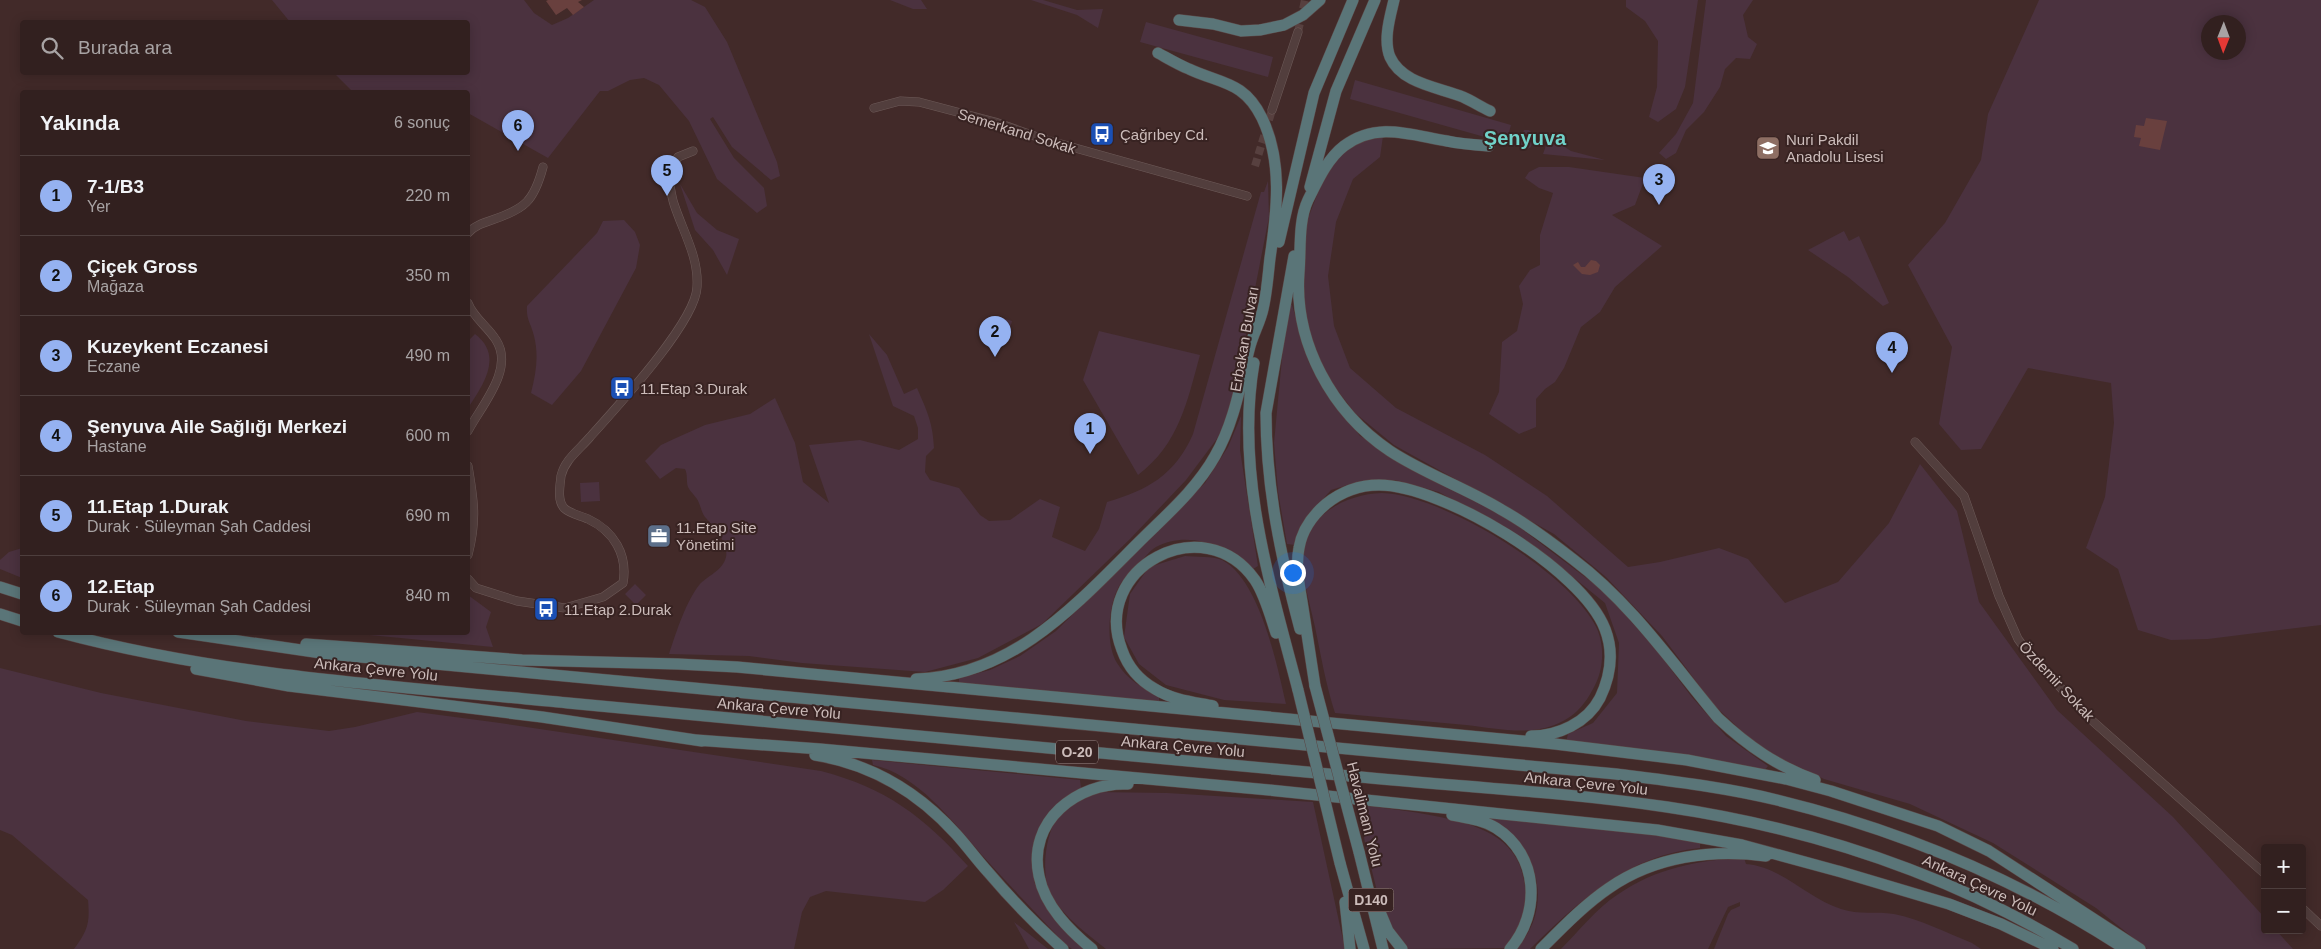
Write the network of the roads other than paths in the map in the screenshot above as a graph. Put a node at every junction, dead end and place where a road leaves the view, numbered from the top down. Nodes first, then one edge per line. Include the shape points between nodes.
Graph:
1 (1320, 0) edge
2 (1353, 0) edge
3 (1375, 0) edge
4 (1394, 0) edge
5 (1180, 20) dead end
6 (1298, 32) tunnel mouth
7 (1158, 53) dead end
8 (874, 108) dead end
9 (1272, 110) tunnel mouth
10 (1490, 111) dead end
11 (1488, 146) dead end
12 (693, 151) dead end
13 (543, 167) dead end
14 (1247, 196) dead end
15 (1303, 211) junction
16 (470, 231) edge
17 (470, 306) edge
18 (1263, 310) junction
19 (470, 427) edge
20 (1915, 442) dead end
21 (470, 478) edge
22 (470, 547) edge
23 (470, 582) edge
24 (0, 587) edge
25 (20, 593) edge
26 (0, 614) edge
27 (20, 620) edge
28 (69, 635) edge
29 (198, 635) edge
30 (238, 635) edge
31 (105, 645) junction
32 (837, 678) junction
33 (1315, 686) junction
34 (1298, 690) junction
35 (1359, 726) junction
36 (1450, 735) junction
37 (696, 740) junction
38 (1269, 790) junction
39 (1359, 799) junction
40 (1938, 826) junction
41 (1341, 865) junction
42 (2261, 870) edge
43 (1364, 871) junction
44 (1846, 873) junction
45 (2306, 912) edge
46 (2321, 926) edge
47 (1063, 949) edge
48 (1092, 949) edge
49 (1350, 949) edge
50 (1364, 949) edge
51 (1383, 949) edge
52 (1402, 949) edge
53 (1510, 949) edge
54 (1540, 949) edge
55 (2053, 949) edge
56 (2073, 949) edge
57 (2125, 949) edge
58 (2140, 949) edge

1 - 5 highway via 1303,16 1284,25 1260,30 1241,31
2 - 18 highway, Erbakan Bulvarı via 1314,93
3 - 15 highway via 1336,91
4 - 10 highway via 1387,32 1390,57 1401,72
6 - 9 street
7 - 18 highway via 1190,70 1242,90 1261,117 1272,148 1278,187
8 - 14 street, Semerkand Sokak via 900,101 919,102
11 - 15 highway via 1404,131 1388,130 1365,136 1344,146 1330,161
12 - 23 street via 678,157 668,174 674,204 689,241 697,290 686,316 666,348 568,460 562,473 560,500 565,509 602,527 618,543 625,570 623,583 603,597 565,608 517,601 476,588
13 - 16 street via 539,183 527,204 477,225
15 - 33 highway via 1268,404 1266,434 1275,522
15 - 40 highway via 1298,286 1303,329 1324,380 1363,429 1401,457 1513,516 1576,561 1648,632 1718,718 1759,753 1802,775
17 - 19 street via 497,341 502,362 497,380
18 - 32 highway via 1249,348 1238,400 1214,457 1182,499 1063,615 1016,650 977,669 927,679
18 - 34 highway, Erbakan Bulvarı via 1249,394 1249,462 1261,541
20 - 42 street, Özdemir Sokak via 1964,496 1999,596 2018,639 2029,654 2088,716
21 - 22 street via 474,530
24 - 25 highway
26 - 27 highway
28 - 31 highway, Ankara Çevre Yolu / O-20
29 - 57 highway, Ankara Çevre Yolu / O-20 via 328,654 1586,771 1713,787 1848,819 1949,856 2016,887
30 - 32 highway via 362,649 567,662 708,665
31 - 37 highway via 221,675 282,685 542,717
31 - 56 highway, Ankara Çevre Yolu / O-20 via 265,674 1669,807 1780,829 1876,856 1980,899
32 - 35 highway
33 - 36 highway via 1298,569 1299,547 1305,530 1328,502 1361,487 1389,486 1422,493 1483,521 1560,574 1593,608 1605,628 1610,649 1609,674 1598,701 1585,716 1559,733 1535,736
33 - 43 highway, Havalimanı Yolu / D140, bridge
34 - 35 highway via 1260,590 1236,560 1210,549 1186,547 1152,558 1133,576 1120,600 1116,629 1124,657 1144,682 1182,700
34 - 41 highway, bridge
35 - 36 highway
36 - 40 highway via 1634,753 1722,766 1823,789
37 - 38 highway
37 - 47 highway via 820,756 856,765 886,778 942,819 1012,900
38 - 39 highway
38 - 48 highway via 1124,784 1085,790 1064,804 1048,822 1041,840 1039,876 1054,910
39 - 44 highway via 1686,834 1775,852
39 - 53 highway via 1478,821 1497,829 1509,840 1524,861 1532,891 1527,922
40 - 58 highway via 1989,850
41 - 49 highway
41 - 50 highway, D140
43 - 51 highway, Havalimanı Yolu / D140
43 - 52 highway via 1385,925
44 - 54 highway via 1754,855 1708,854 1667,861 1608,889
44 - 55 highway via 1949,904
45 - 46 street

